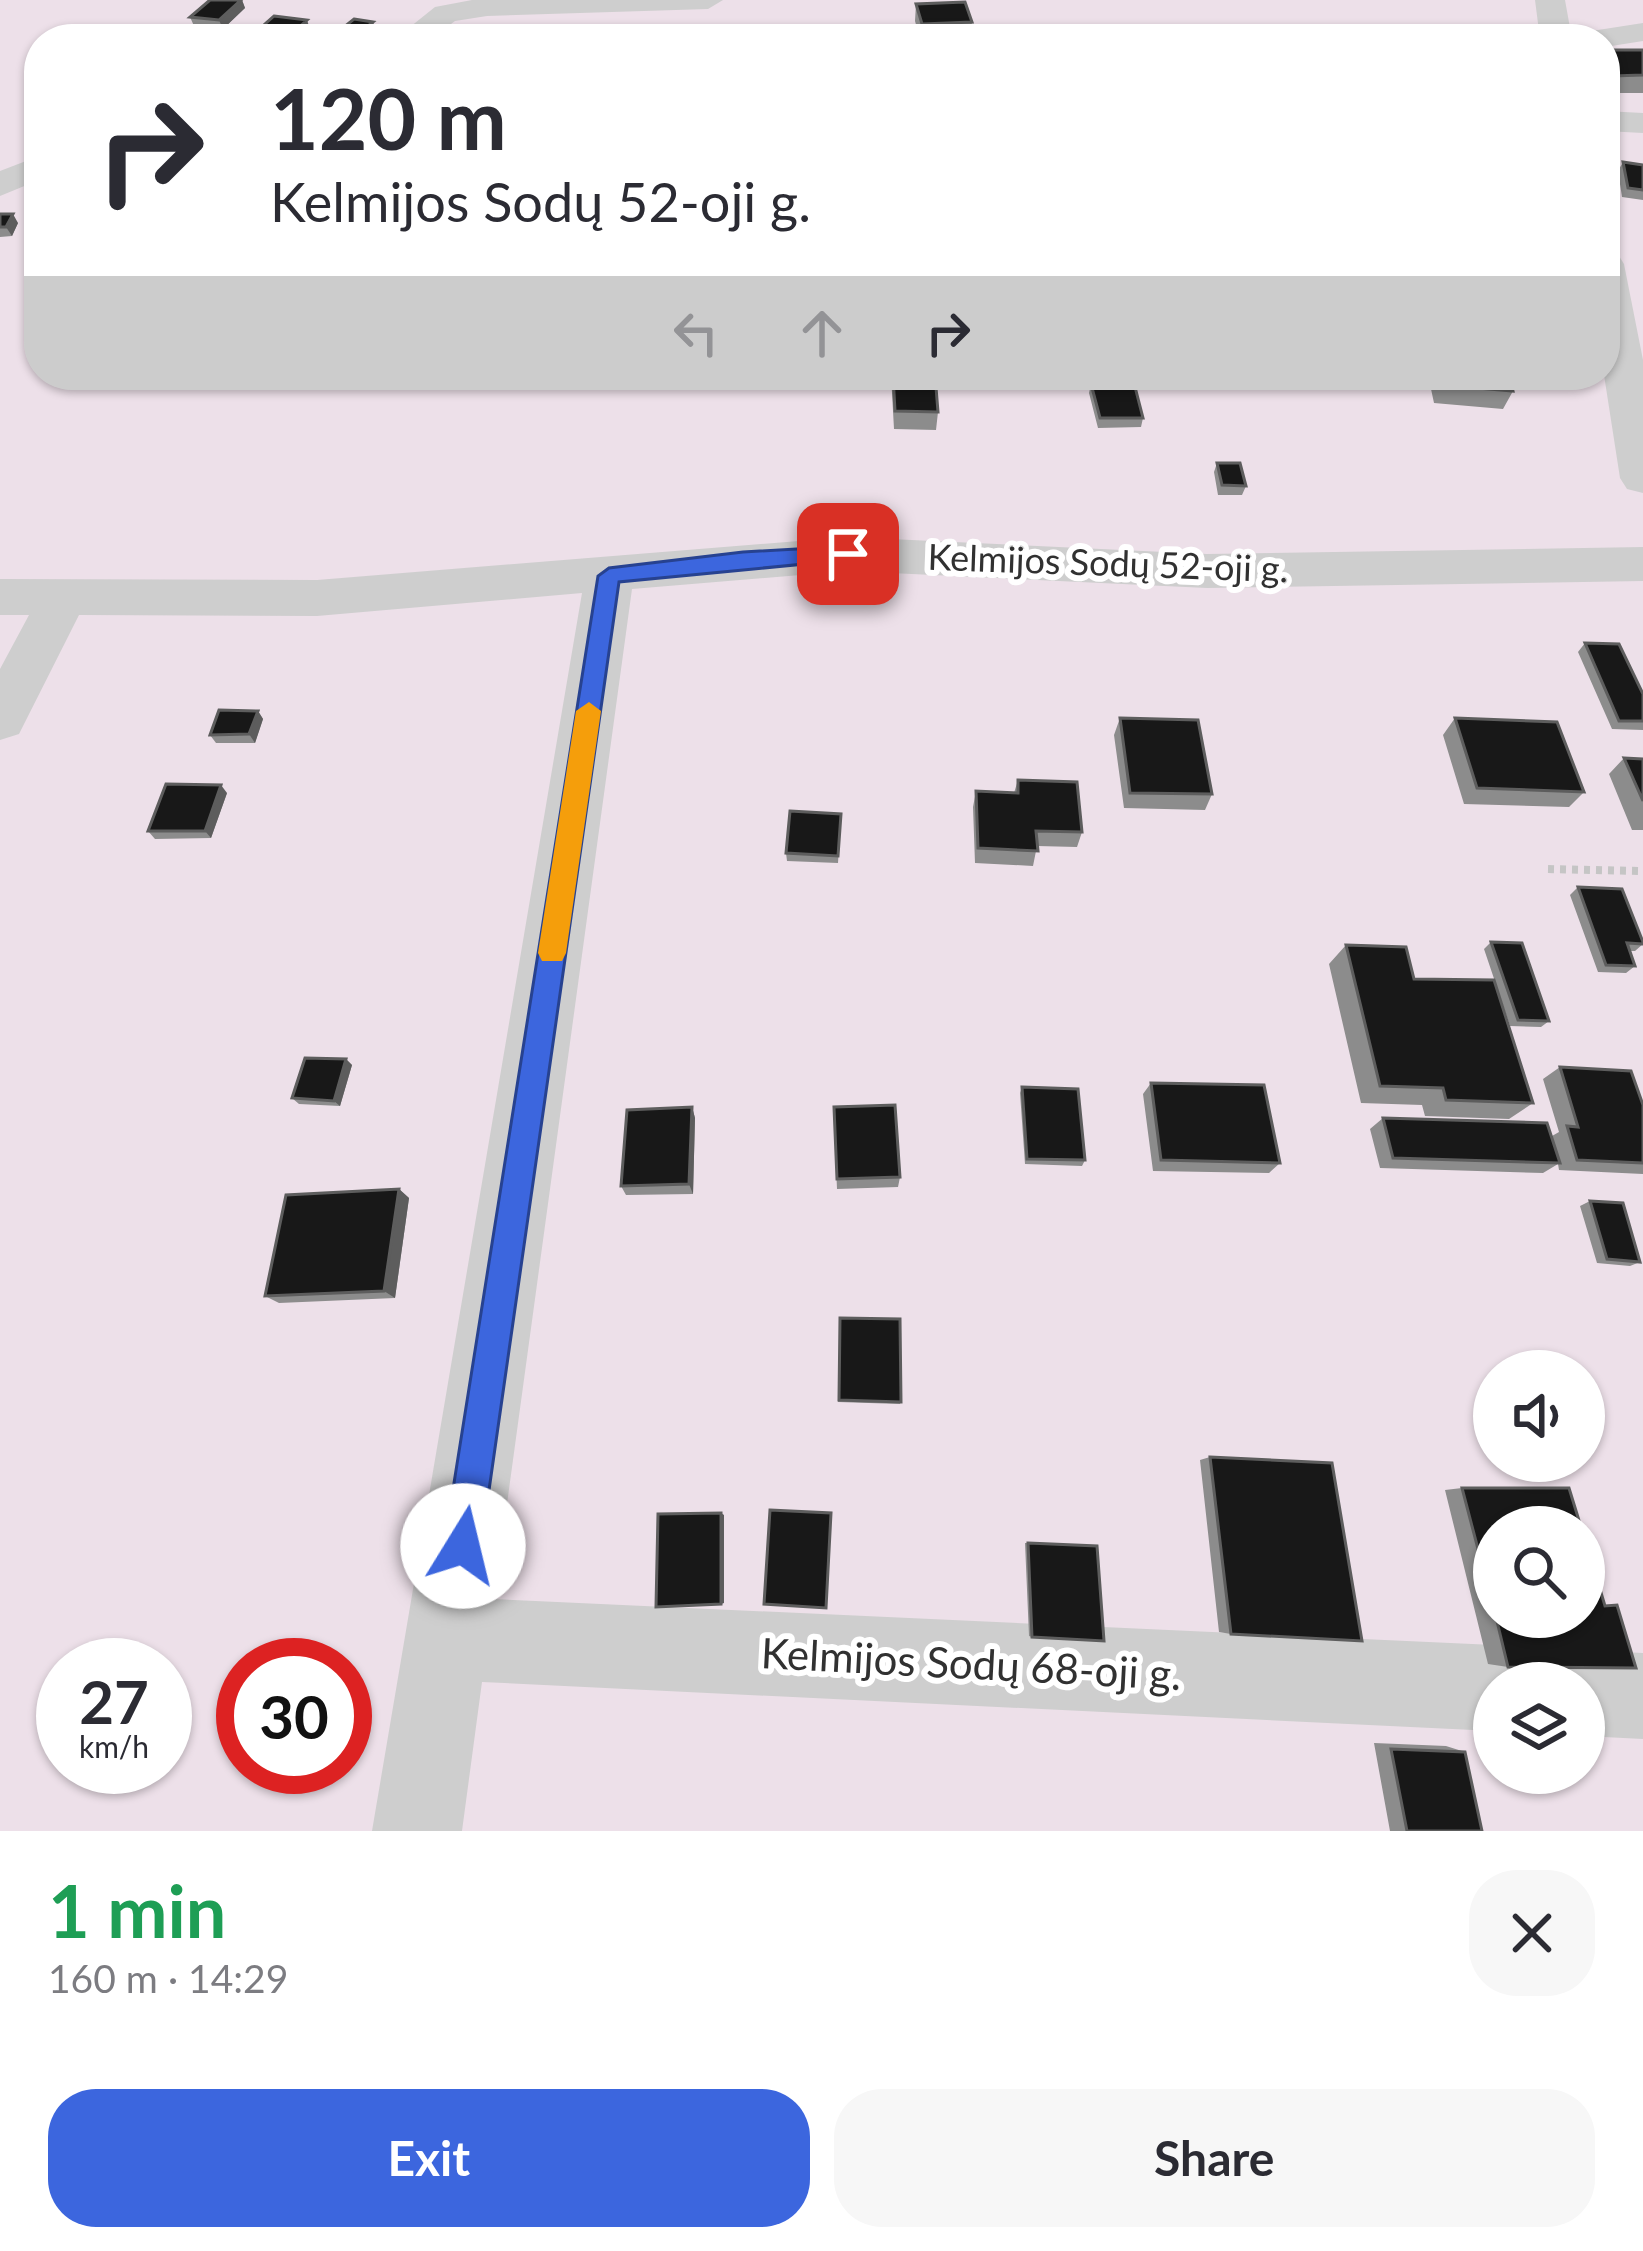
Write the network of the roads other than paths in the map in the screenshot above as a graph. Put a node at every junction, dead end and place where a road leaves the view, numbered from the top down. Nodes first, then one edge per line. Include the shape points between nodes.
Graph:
1 (708, 0) edge
2 (432, 24) edge
3 (1628, 314) edge
4 (1643, 478) edge
5 (1643, 564) edge
6 (609, 576) junction
7 (0, 597) edge
8 (63, 598) junction
9 (0, 719) edge
10 (449, 1639) junction
11 (1473, 1687) edge
12 (1605, 1694) edge
13 (1643, 1696) edge
14 (418, 1831) edge

1 - 2 street via 487,7 446,13
3 - 4 street
5 - 6 street, Kelmijos Sodų 52-oji g. via 1207,571 848,554
6 - 8 street, Kelmijos Sodų 52-oji g. via 317,598
6 - 10 street
7 - 8 street, Kelmijos Sodų 52-oji g.
8 - 9 street
10 - 11 street, Kelmijos Sodų 68-oji g.
10 - 14 street
12 - 13 street

